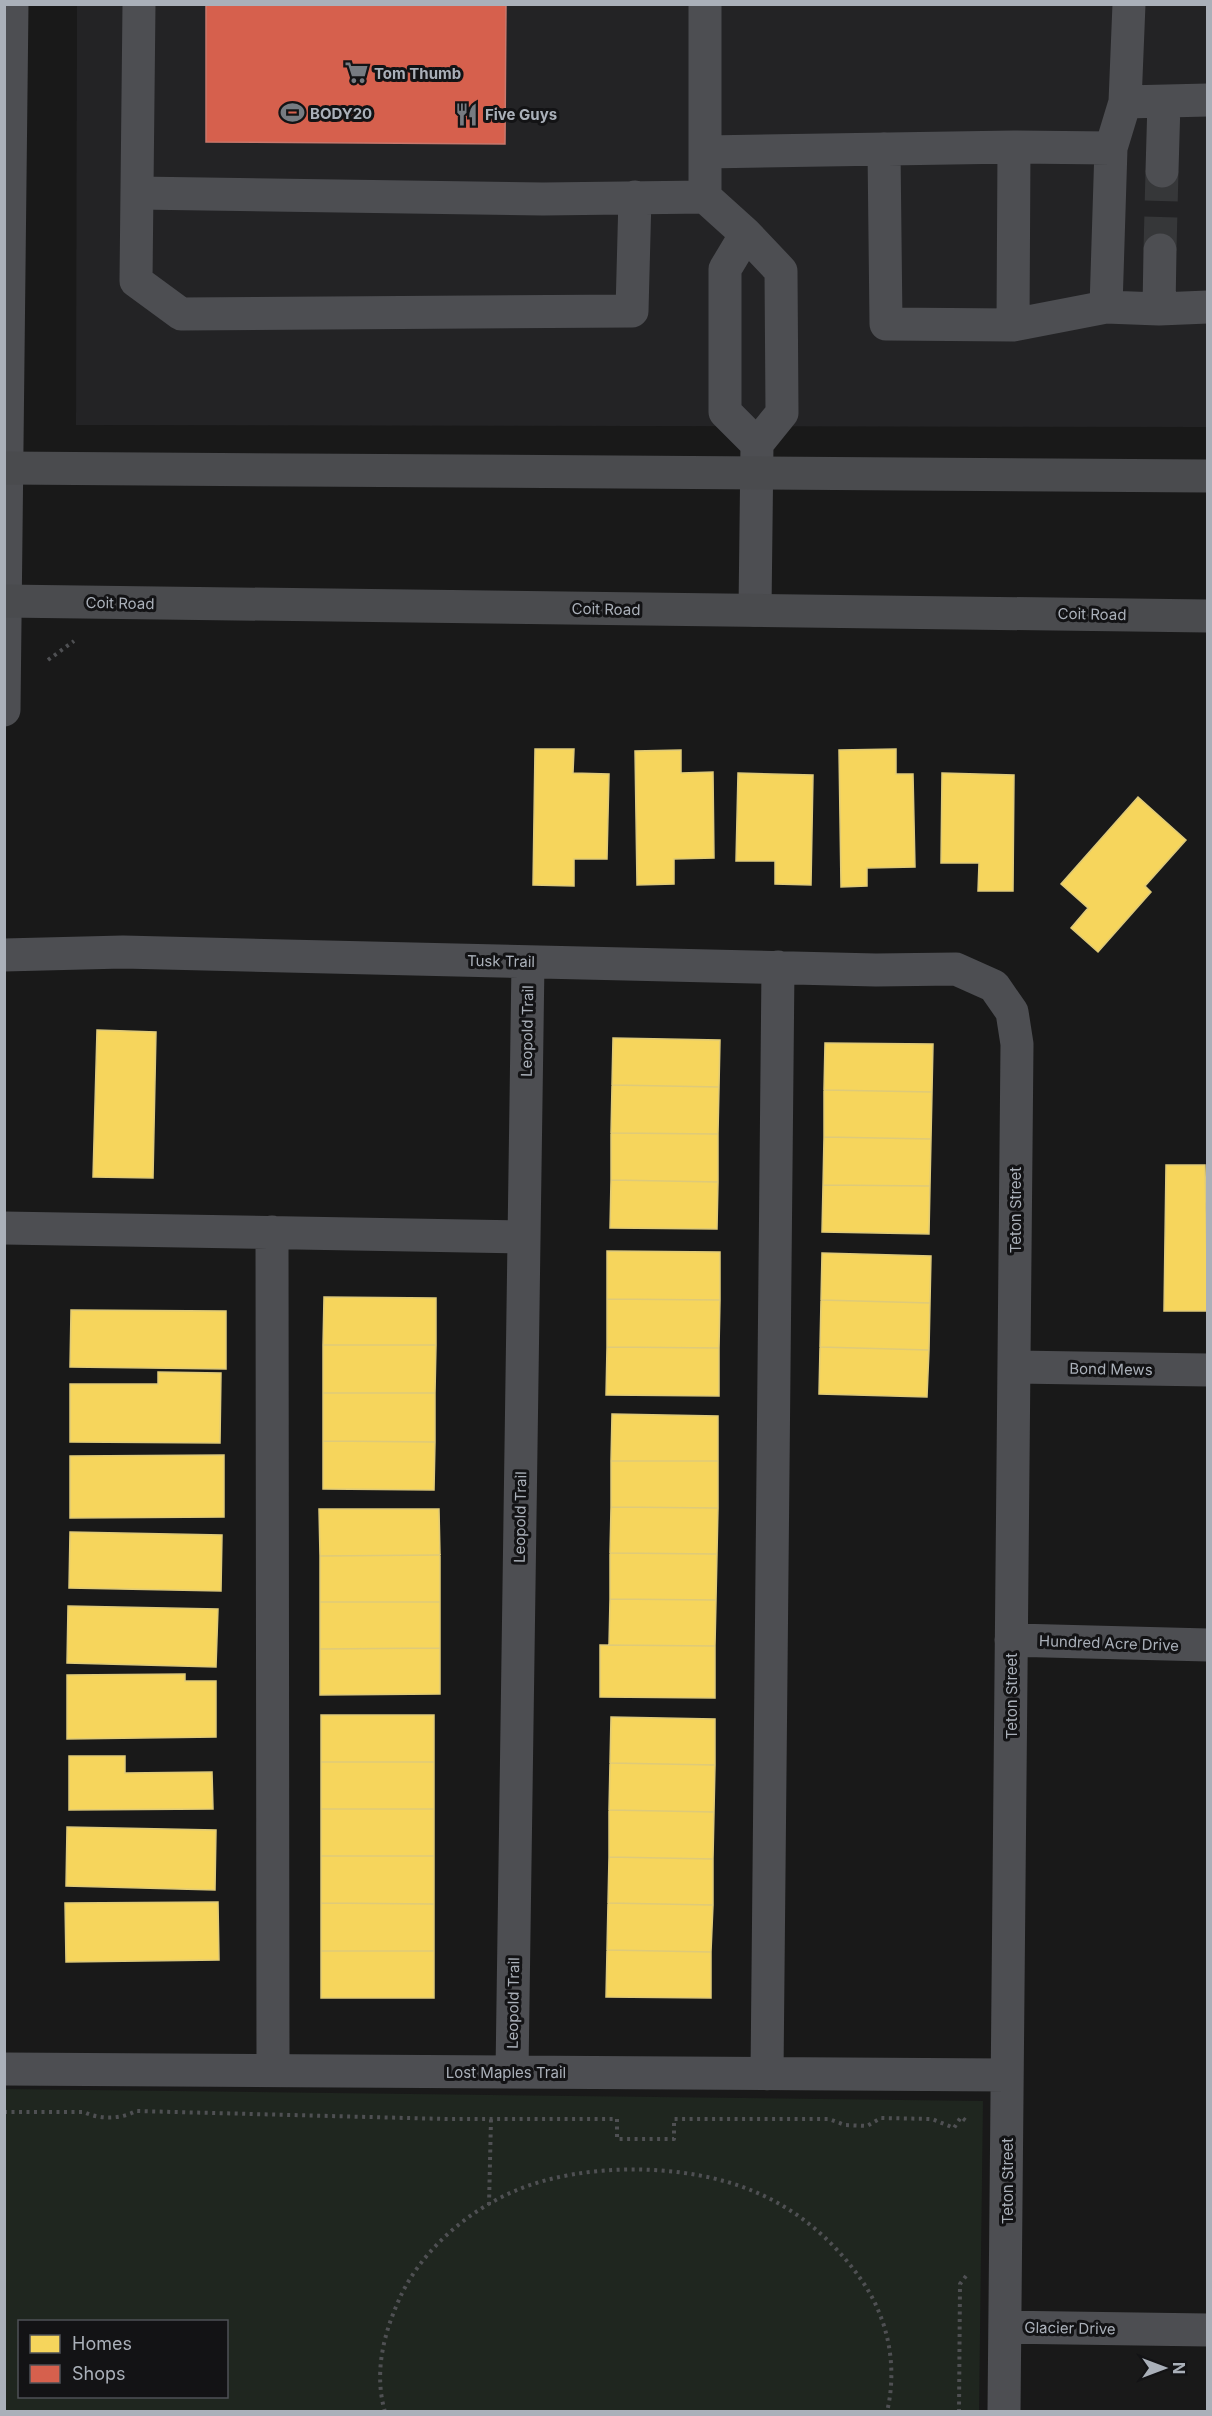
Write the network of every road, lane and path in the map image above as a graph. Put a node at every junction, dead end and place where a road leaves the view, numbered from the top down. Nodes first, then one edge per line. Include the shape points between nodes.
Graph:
1 (12, 4) edge
2 (139, 4) edge
3 (705, 4) edge
4 (1129, 4) edge
5 (1208, 100) edge
6 (1125, 102) junction
7 (1164, 102) junction
8 (1014, 147) junction
9 (1111, 148) junction
10 (884, 149) junction
11 (705, 152) junction
12 (1162, 171) tunnel mouth
13 (137, 193) junction
14 (635, 197) junction
15 (705, 197) junction
16 (746, 234) junction
17 (1160, 249) tunnel mouth
18 (1106, 307) junction
19 (1208, 307) edge
20 (1159, 309) junction
21 (1013, 325) junction
22 (6, 336) edge
23 (757, 459) junction
24 (6, 468) edge
25 (1208, 476) edge
26 (5, 601) edge
27 (755, 610) junction
28 (1208, 616) edge
29 (78, 639) dead end
30 (48, 660) dead end
31 (4, 710) edge
32 (4, 955) edge
33 (528, 962) junction
34 (778, 968) junction
35 (994, 986) joint
36 (4, 1228) edge
37 (272, 1232) junction
38 (524, 1237) junction
39 (1014, 1367) junction
40 (1208, 1370) edge
41 (1011, 1640) junction
42 (1208, 1646) edge
43 (4, 2068) edge
44 (273, 2070) junction
45 (512, 2072) junction
46 (767, 2073) junction
47 (1007, 2075) junction
48 (4, 2112) edge
49 (491, 2119) junction
50 (976, 2128) dead end
51 (489, 2205) junction
52 (971, 2271) dead end
53 (1005, 2327) junction
54 (1208, 2330) edge
55 (385, 2412) edge
56 (887, 2412) edge
57 (959, 2412) edge
58 (1004, 2412) edge

1 - 22 street
2 - 13 street
3 - 11 street
4 - 6 street
5 - 7 street
6 - 7 street
6 - 9 street
7 - 12 street
8 - 9 street
8 - 10 street
8 - 21 street
9 - 18 street
10 - 11 street
10 - 21 street via 886,324
11 - 15 street
13 - 14 street
13 - 14 street via 136,281 181,314 632,311
14 - 15 street
15 - 16 street
16 - 23 street via 725,269 725,412
16 - 23 street via 781,271 782,413
17 - 20 street
18 - 20 street
18 - 21 street
19 - 20 street
22 - 24 street
23 - 24 main road
23 - 25 main road
23 - 27 street
24 - 26 street
26 - 27 main road, Coit Road
26 - 31 street
27 - 28 main road, Coit Road
29 - 30 path
32 - 33 street, Tusk Trail via 123,952
33 - 34 street, Tusk Trail
33 - 38 street, Leopold Trail
34 - 35 street, Tusk Trail via 956,969
34 - 46 street
35 - 39 street, Teton Street via 1012,1012 1017,1044
36 - 37 street
37 - 38 street
37 - 44 street
38 - 45 street, Leopold Trail
39 - 40 street, Bond Mews
39 - 41 street, Teton Street
41 - 42 street, Hundred Acre Drive
41 - 47 street, Teton Street
43 - 44 street, Lost Maples Trail
44 - 45 street, Lost Maples Trail
45 - 46 street, Lost Maples Trail
46 - 47 street, Lost Maples Trail
47 - 53 street, Teton Street
48 - 49 path via 84,2112 94,2117 126,2116 136,2111
49 - 50 path via 617,2119 617,2139 674,2139 674,2119 828,2119 867,2126 881,2118 932,2119 954,2128 961,2117
49 - 51 path
51 - 55 path via 450,2232 407,2281 391,2317 382,2352 379,2376
51 - 56 path via 553,2179 625,2170 724,2180 781,2204 842,2254 879,2310 892,2366
52 - 57 path via 960,2284
53 - 54 street, Glacier Drive
53 - 58 street, Teton Street

